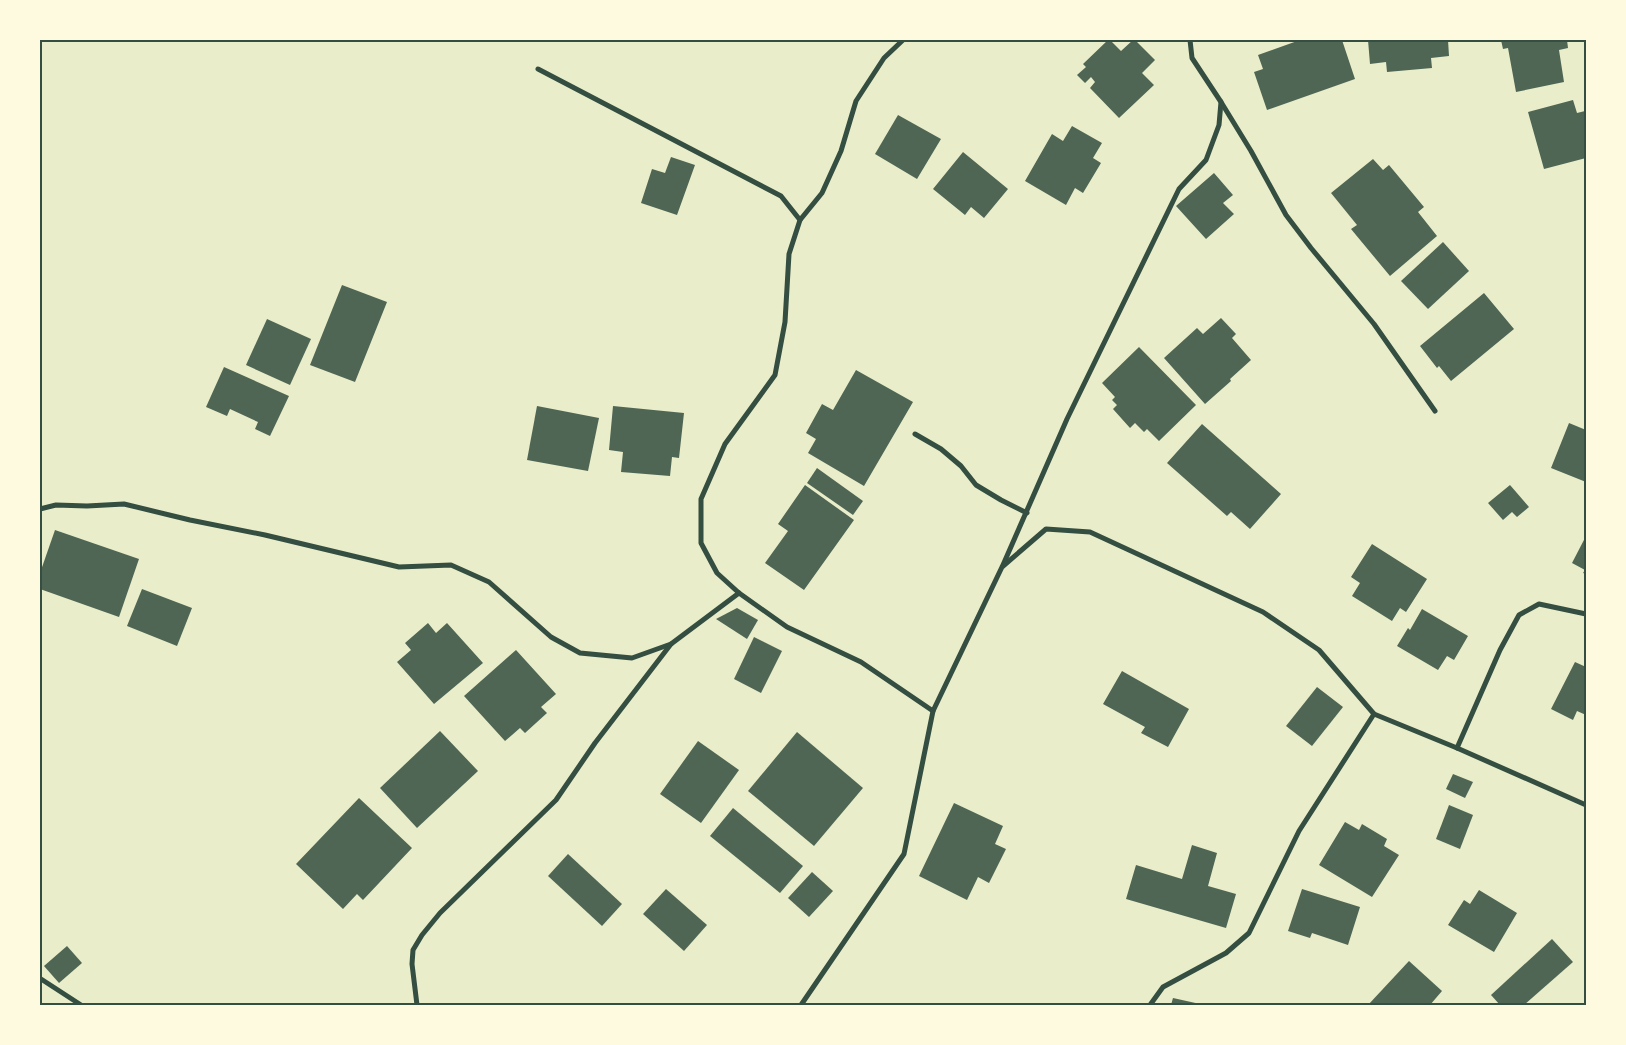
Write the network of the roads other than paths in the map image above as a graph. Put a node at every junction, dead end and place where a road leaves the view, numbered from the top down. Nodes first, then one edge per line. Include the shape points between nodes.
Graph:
1 (903, 40) edge
2 (1190, 40) edge
3 (538, 69) dead end
4 (1221, 102) junction
5 (800, 220) junction
6 (1435, 411) dead end
7 (915, 434) dead end
8 (40, 509) edge
9 (1028, 512) junction
10 (1002, 567) junction
11 (739, 593) junction
12 (1586, 614) edge
13 (671, 644) junction
14 (933, 711) junction
15 (1374, 714) junction
16 (1457, 748) junction
17 (1586, 805) edge
18 (41, 979) edge
19 (81, 1005) edge
20 (417, 1005) edge
21 (801, 1005) edge
22 (1150, 1005) edge

1 - 5 street via 884,58 856,101 841,151 822,193
2 - 4 street via 1192,58
3 - 5 street via 781,196
4 - 6 street via 1286,214 1374,324
4 - 9 street via 1220,125 1206,160 1179,189 1067,419
5 - 11 street via 789,254 785,322 775,375 726,444 701,499 701,543 717,573
7 - 9 street via 941,449 976,485
8 - 13 street via 124,504 399,567 451,565 489,582 551,637 580,653 632,658
9 - 10 street
10 - 14 street
10 - 15 street via 1046,529 1090,532 1263,612 1320,650
11 - 13 street
11 - 14 street via 787,627 861,662
12 - 16 street via 1539,604 1519,615
13 - 20 street via 556,800 440,913 422,935 413,950
14 - 21 street via 904,854
15 - 16 street
15 - 22 street via 1299,831 1249,933 1226,953 1163,987
16 - 17 street
18 - 19 street

